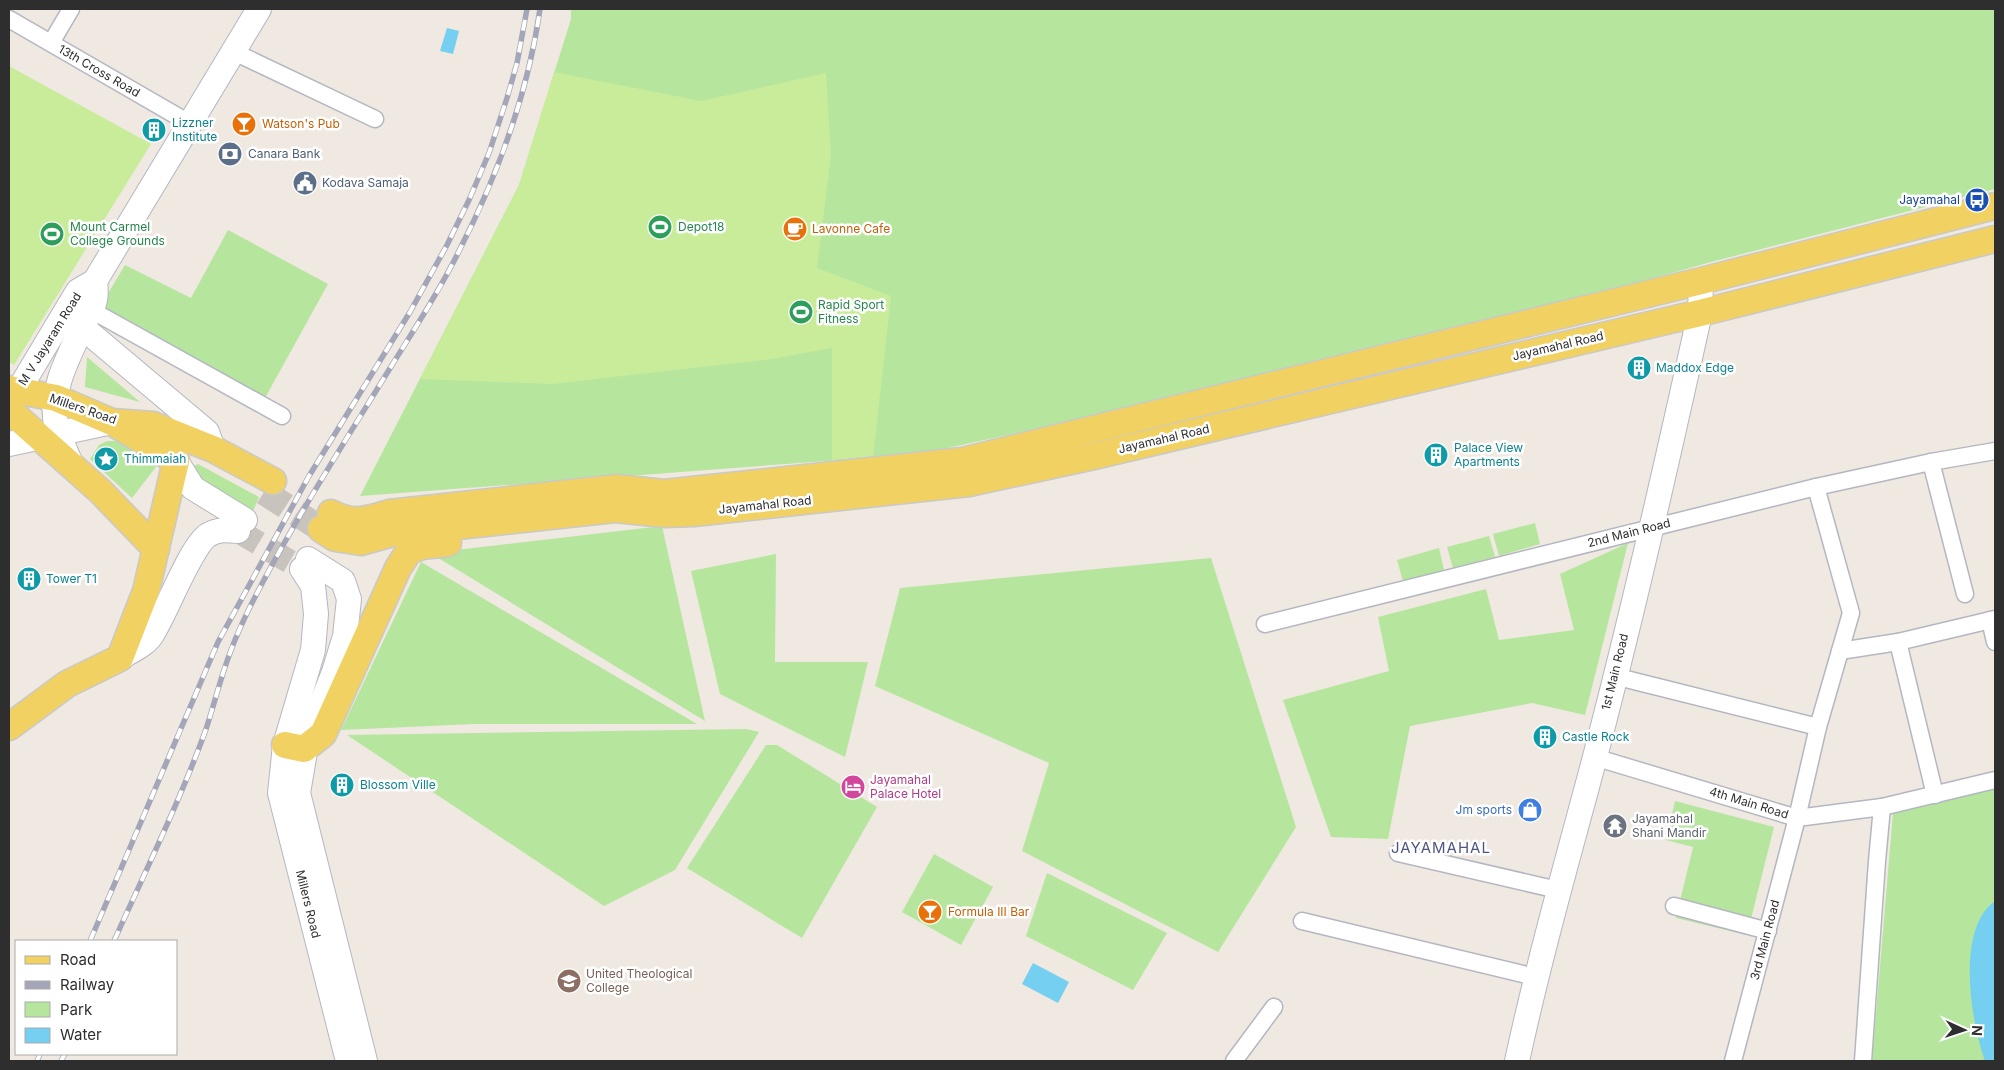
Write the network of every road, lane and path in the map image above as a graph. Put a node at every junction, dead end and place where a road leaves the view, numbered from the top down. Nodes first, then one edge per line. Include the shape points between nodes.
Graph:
1 (71, 9) edge
2 (259, 9) edge
3 (9, 19) edge
4 (51, 43) junction
5 (234, 52) junction
6 (375, 119) dead end
7 (189, 123) junction
8 (1995, 206) edge
9 (1995, 239) edge
10 (95, 281) junction
11 (1701, 281) junction
12 (1700, 313) junction
13 (87, 319) junction
14 (11, 398) edge
15 (56, 398) junction
16 (282, 416) dead end
17 (112, 422) junction
18 (49, 436) junction
19 (9, 444) edge
20 (213, 449) junction
21 (1995, 451) edge
22 (176, 461) junction
23 (1931, 462) junction
24 (1816, 487) junction
25 (664, 514) junction
26 (1651, 527) junction
27 (156, 549) junction
28 (1965, 594) dead end
29 (1993, 620) edge
30 (1265, 624) dead end
31 (1898, 642) junction
32 (1995, 642) edge
33 (1840, 650) junction
34 (120, 658) junction
35 (1614, 676) junction
36 (9, 727) edge
37 (1818, 727) junction
38 (295, 747) junction
39 (1594, 757) junction
40 (1995, 780) edge
41 (1935, 795) junction
42 (1882, 807) junction
43 (1797, 818) junction
44 (1398, 853) dead end
45 (1558, 890) junction
46 (1674, 906) dead end
47 (1302, 921) dead end
48 (1768, 931) junction
49 (1535, 977) junction
50 (1274, 1007) dead end
51 (348, 1061) edge
52 (365, 1061) edge
53 (1234, 1061) edge
54 (1517, 1061) edge
55 (1733, 1061) edge
56 (1863, 1061) edge

1 - 4 street
2 - 5 street, M V Jayaram Road
3 - 4 street, 13th Cross Road
4 - 7 street, 13th Cross Road
5 - 6 street
5 - 7 street, M V Jayaram Road
7 - 10 street, M V Jayaram Road
8 - 11 main road, Jayamahal Road
9 - 12 main road, Jayamahal Road
10 - 13 street, M V Jayaram Road via 97,298
10 - 14 street, M V Jayaram Road via 78,291
11 - 12 street, 1st Main Road
11 - 25 main road, Jayamahal Road via 962,461 664,493 617,488 389,513 360,521 326,521 334,538 361,542 393,533 615,509
12 - 25 main road, Jayamahal Road via 969,483
12 - 26 street, 1st Main Road
13 - 15 street, M V Jayaram Road via 61,377
13 - 16 street
13 - 20 street via 207,432
14 - 15 main road, Millers Road
14 - 18 main road
15 - 17 main road, Millers Road
15 - 18 street, M V Jayaram Road
17 - 18 street
17 - 20 main road, Millers Road via 149,424
17 - 22 main road
18 - 19 street
18 - 27 main road via 72,466
20 - 22 main road, Millers Road via 268,487 204,461 192,458
21 - 23 street, 2nd Main Road
22 - 27 main road
22 - 34 street via 193,488 242,526 207,536 194,551 150,638
23 - 24 street, 2nd Main Road
23 - 28 street
24 - 26 street, 2nd Main Road
24 - 33 street, 3rd Main Road via 1851,613
25 - 38 main road via 617,524 422,546 409,551 398,568 323,734
26 - 30 street, 2nd Main Road
26 - 35 street, 1st Main Road
27 - 34 main road via 146,592
29 - 31 street
29 - 32 street
31 - 33 street
31 - 41 street
33 - 37 street, 3rd Main Road
34 - 36 main road via 68,684
35 - 37 street
35 - 39 street, 1st Main Road
37 - 43 street, 3rd Main Road
38 - 38 street via 334,672 345,636 349,599 343,581 327,569 305,564 316,614 313,650
38 - 51 street, Millers Road via 280,793
38 - 52 street, Millers Road via 298,793
39 - 43 street, 4th Main Road
39 - 45 street, 1st Main Road
40 - 41 street, 4th Main Road
41 - 42 street, 4th Main Road
42 - 43 street, 4th Main Road
42 - 56 street
43 - 48 street, 3rd Main Road
44 - 45 street
45 - 49 street, 1st Main Road
46 - 48 street
47 - 49 street
48 - 55 street, 3rd Main Road
49 - 54 street, 1st Main Road
50 - 53 street

